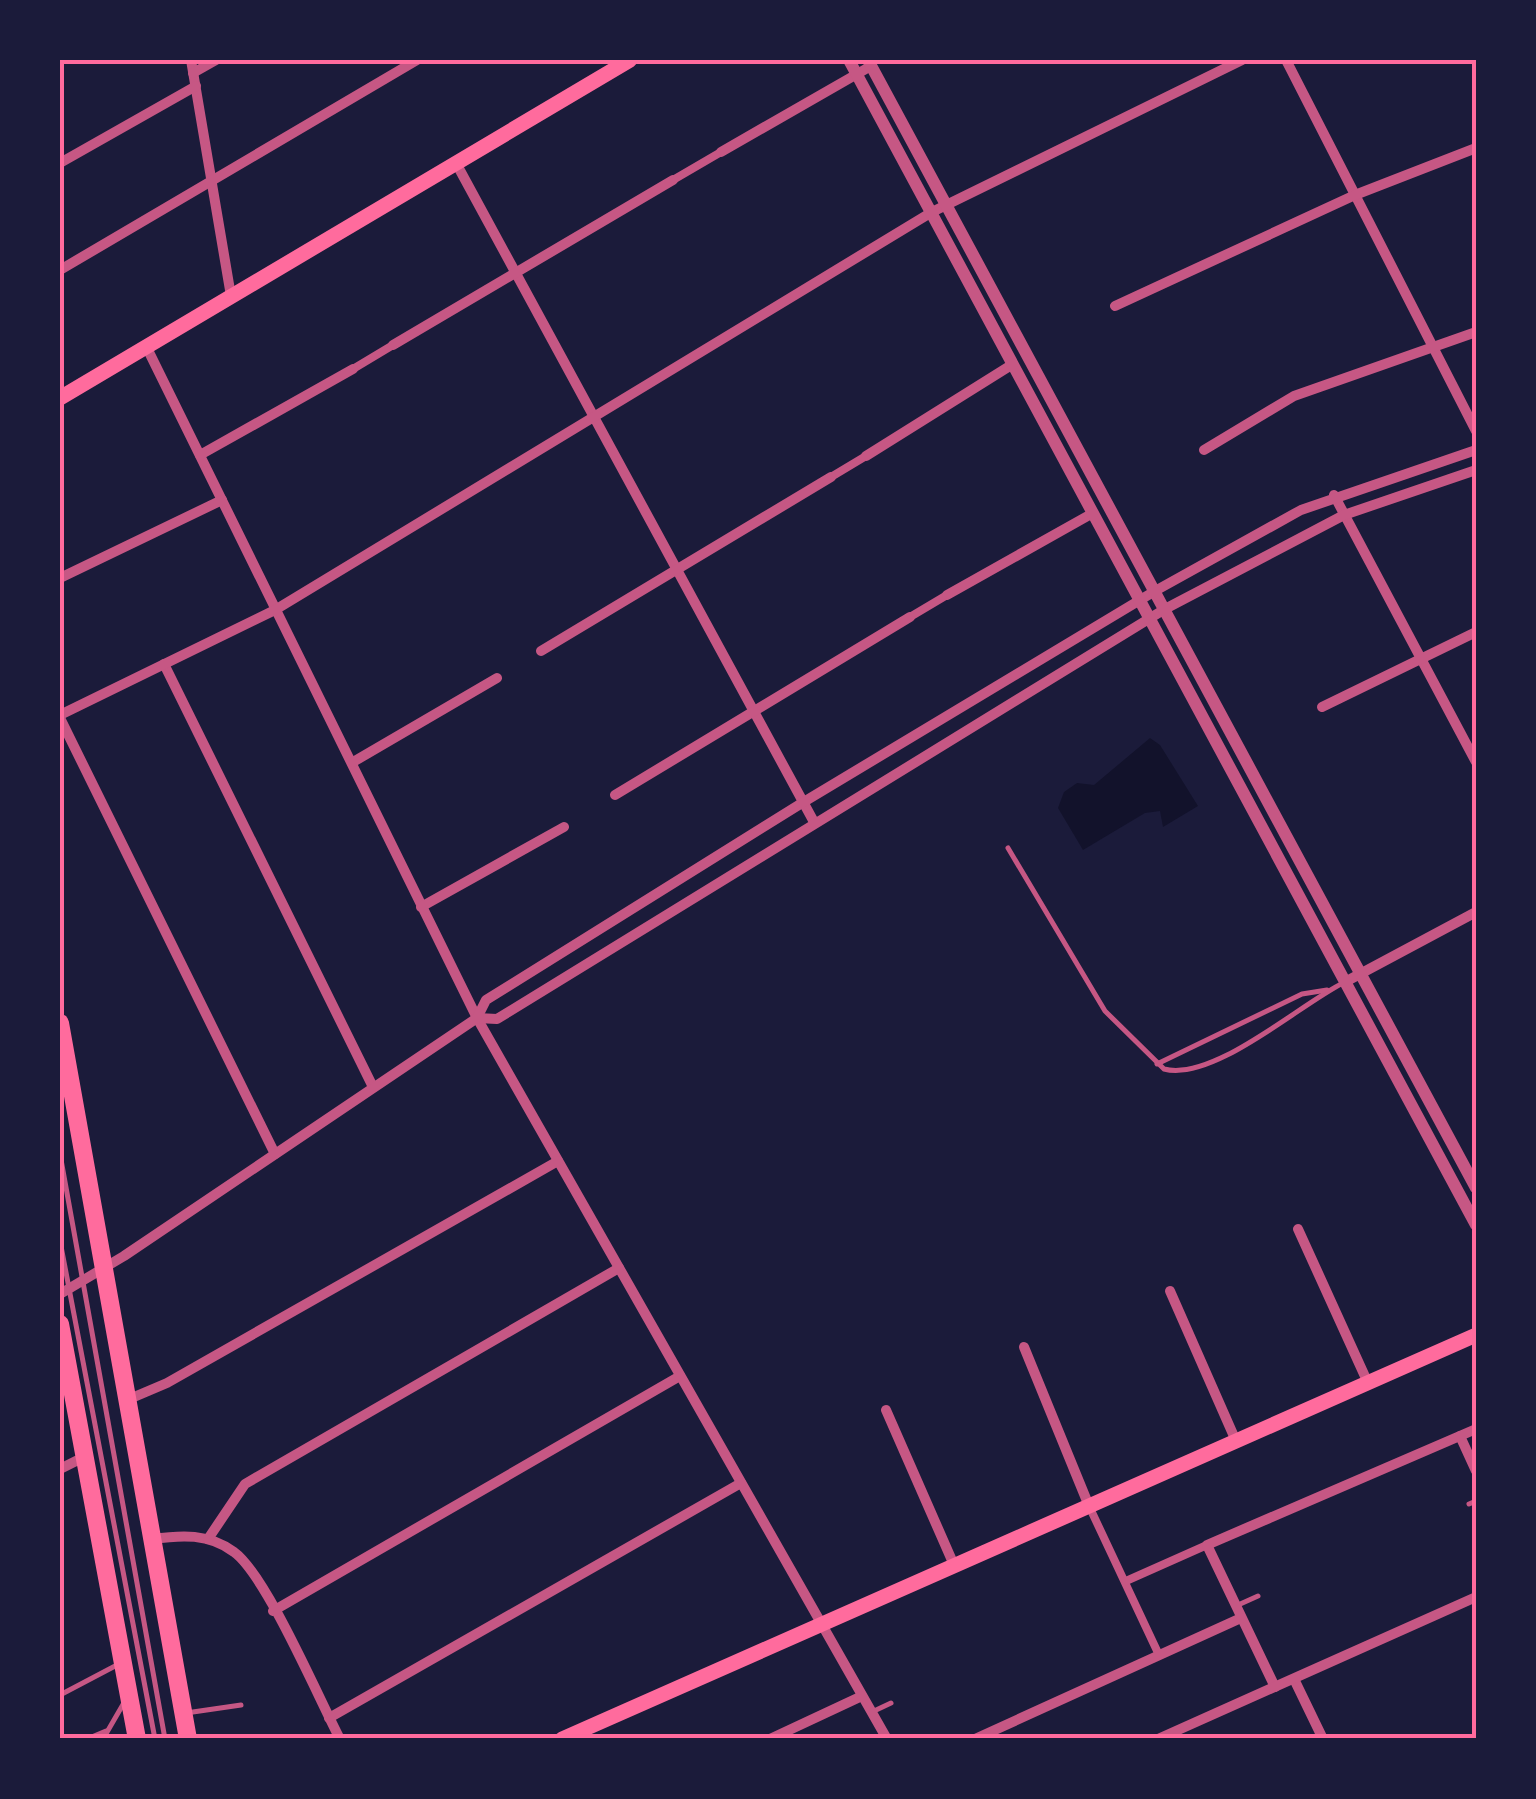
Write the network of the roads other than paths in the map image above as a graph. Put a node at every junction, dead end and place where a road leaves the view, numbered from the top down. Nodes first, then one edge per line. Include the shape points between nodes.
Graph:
1 (191, 60) edge
2 (216, 60) edge
3 (416, 60) edge
4 (630, 60) edge
5 (1242, 60) edge
6 (1286, 60) edge
7 (869, 63) edge
8 (853, 66) edge
9 (194, 73) junction
10 (196, 86) junction
11 (1476, 148) edge
12 (721, 152) joint
13 (60, 163) edge
14 (456, 163) junction
15 (673, 180) joint
16 (212, 181) junction
17 (1356, 195) junction
18 (947, 206) junction
19 (932, 212) junction
20 (60, 270) edge
21 (516, 274) junction
22 (231, 296) junction
23 (1115, 306) dead end
24 (1476, 332) edge
25 (146, 346) junction
26 (393, 346) joint
27 (1432, 348) junction
28 (1013, 364) junction
29 (354, 369) joint
30 (60, 398) edge
31 (595, 418) junction
32 (1476, 431) edge
33 (1072, 438) junction
34 (1057, 446) junction
35 (1204, 450) dead end
36 (1476, 450) edge
37 (200, 456) junction
38 (866, 456) joint
39 (1476, 470) edge
40 (831, 477) joint
41 (1334, 495) junction
42 (222, 500) junction
43 (1093, 514) junction
44 (1344, 514) junction
45 (676, 570) junction
46 (60, 578) edge
47 (1155, 591) junction
48 (947, 595) joint
49 (1140, 601) junction
50 (1165, 609) junction
51 (275, 610) junction
52 (910, 617) joint
53 (1150, 619) junction
54 (1476, 632) edge
55 (541, 651) dead end
56 (1420, 656) junction
57 (164, 664) junction
58 (497, 678) dead end
59 (1322, 706) dead end
60 (753, 712) junction
61 (60, 716) edge
62 (353, 762) junction
63 (1476, 762) edge
64 (615, 795) dead end
65 (802, 803) junction
66 (814, 822) junction
67 (564, 827) dead end
68 (1291, 842) junction
69 (1008, 848) dead end
70 (1275, 850) junction
71 (1318, 892) junction
72 (1302, 901) junction
73 (421, 906) junction
74 (1476, 912) edge
75 (1362, 974) junction
76 (1346, 982) junction
77 (1330, 990) junction
78 (477, 1018) junction
79 (60, 1022) edge
80 (1157, 1064) junction
81 (1414, 1070) junction
82 (1397, 1078) junction
83 (372, 1087) junction
84 (60, 1154) edge
85 (275, 1154) junction
86 (558, 1161) junction
87 (1467, 1170) junction
88 (1451, 1179) junction
89 (1476, 1188) edge
90 (1476, 1225) edge
91 (1298, 1228) dead end
92 (60, 1241) edge
93 (104, 1268) junction
94 (618, 1268) junction
95 (82, 1281) junction
96 (1170, 1291) dead end
97 (64, 1292) edge
98 (60, 1324) edge
99 (1476, 1335) edge
100 (1024, 1347) dead end
101 (680, 1376) junction
102 (1368, 1383) junction
103 (127, 1400) junction
104 (886, 1410) dead end
105 (1476, 1429) edge
106 (1460, 1436) junction
107 (1236, 1441) junction
108 (87, 1455) junction
109 (60, 1469) edge
110 (1476, 1470) edge
111 (741, 1483) junction
112 (1089, 1506) junction
113 (152, 1539) junction
114 (208, 1539) junction
115 (1206, 1546) junction
116 (954, 1565) junction
117 (1126, 1581) junction
118 (1258, 1596) dead end
119 (1476, 1597) edge
120 (274, 1611) junction
121 (1238, 1612) junction
122 (821, 1624) junction
123 (1158, 1655) junction
124 (124, 1662) junction
125 (1294, 1679) junction
126 (1275, 1688) junction
127 (130, 1694) junction
128 (60, 1695) edge
129 (862, 1696) junction
130 (891, 1704) dead end
131 (241, 1705) dead end
132 (871, 1712) junction
133 (184, 1714) junction
134 (329, 1718) junction
135 (106, 1731) junction
136 (87, 1739) edge
137 (103, 1739) edge
138 (137, 1739) edge
139 (155, 1739) edge
140 (165, 1739) edge
141 (188, 1739) edge
142 (340, 1739) edge
143 (562, 1739) edge
144 (770, 1739) edge
145 (887, 1739) edge
146 (975, 1739) edge
147 (1158, 1739) edge
148 (1323, 1739) edge

1 - 9 street
2 - 9 street
3 - 16 street
4 - 14 main road
5 - 18 street
6 - 17 street
7 - 8 street
7 - 18 street
8 - 12 street
8 - 19 street
9 - 10 street
10 - 13 street
10 - 16 street
11 - 17 street
12 - 15 street
14 - 21 street
14 - 22 main road
15 - 21 street
16 - 20 street
16 - 22 street
17 - 23 street
17 - 27 street
18 - 19 street
18 - 33 street
19 - 28 street
19 - 31 street
21 - 26 street
21 - 31 street
22 - 25 main road
24 - 27 street
25 - 30 main road
25 - 37 street
26 - 29 street
27 - 32 street
27 - 35 street via 1294,396
28 - 34 street
28 - 38 street
29 - 37 street
31 - 45 street
31 - 51 street
33 - 34 street
33 - 47 street
34 - 43 street
36 - 41 street
37 - 42 street
38 - 40 street
39 - 44 street
40 - 45 street
41 - 44 street
41 - 47 street
42 - 46 street
42 - 51 street
43 - 48 street
43 - 49 street
44 - 50 street
44 - 56 street
45 - 55 street
45 - 60 street
47 - 49 street
47 - 50 street
48 - 52 street
49 - 53 street
49 - 65 street
50 - 53 street
50 - 68 street
51 - 57 street
51 - 62 street
52 - 60 street
53 - 66 street
53 - 70 street
54 - 56 street
56 - 59 street
56 - 63 street
57 - 61 street
57 - 83 street
58 - 62 street
60 - 64 street
60 - 65 street
61 - 85 street
62 - 73 street
65 - 66 street
65 - 78 street via 486,1000
66 - 78 street via 497,1019
67 - 73 street
68 - 70 street
68 - 71 street
69 - 80 lane via 1105,1011
70 - 72 street
71 - 72 street
71 - 75 street
72 - 76 street
73 - 78 street
74 - 75 street
75 - 76 street
75 - 81 street
76 - 77 lane
76 - 82 street
77 - 80 lane via 1302,994
77 - 80 lane via 1192,1070
78 - 83 street
78 - 86 street
79 - 93 main road
81 - 82 street
81 - 87 street
82 - 88 street
83 - 85 street
84 - 95 lane
85 - 93 street
86 - 94 street
86 - 103 street
87 - 88 street
87 - 89 street
88 - 90 street
91 - 102 street
92 - 97 lane
93 - 95 street
93 - 103 main road
94 - 101 street
94 - 114 street via 245,1484
95 - 97 street
95 - 140 lane
96 - 107 street
97 - 139 lane
98 - 108 main road
99 - 102 main road
100 - 112 street
101 - 111 street
101 - 120 street
102 - 107 main road
103 - 113 main road
104 - 116 street
105 - 106 street
106 - 110 street
106 - 115 street
107 - 112 main road
108 - 109 street
108 - 124 main road
111 - 122 street
111 - 134 street
112 - 116 main road
112 - 117 street
113 - 114 street
113 - 133 main road
114 - 120 street via 256,1573
115 - 117 street
115 - 121 street
116 - 122 main road
117 - 123 street
118 - 121 lane
119 - 125 street
120 - 134 street
121 - 123 street
121 - 126 street
122 - 129 street
122 - 143 main road
123 - 146 street
124 - 127 main road
124 - 128 lane
125 - 126 street
125 - 148 street
126 - 147 street
127 - 135 lane
127 - 138 main road
129 - 132 street
129 - 144 street
130 - 132 lane
131 - 133 lane
132 - 145 street
133 - 141 main road
134 - 142 street
135 - 136 lane
135 - 137 lane

